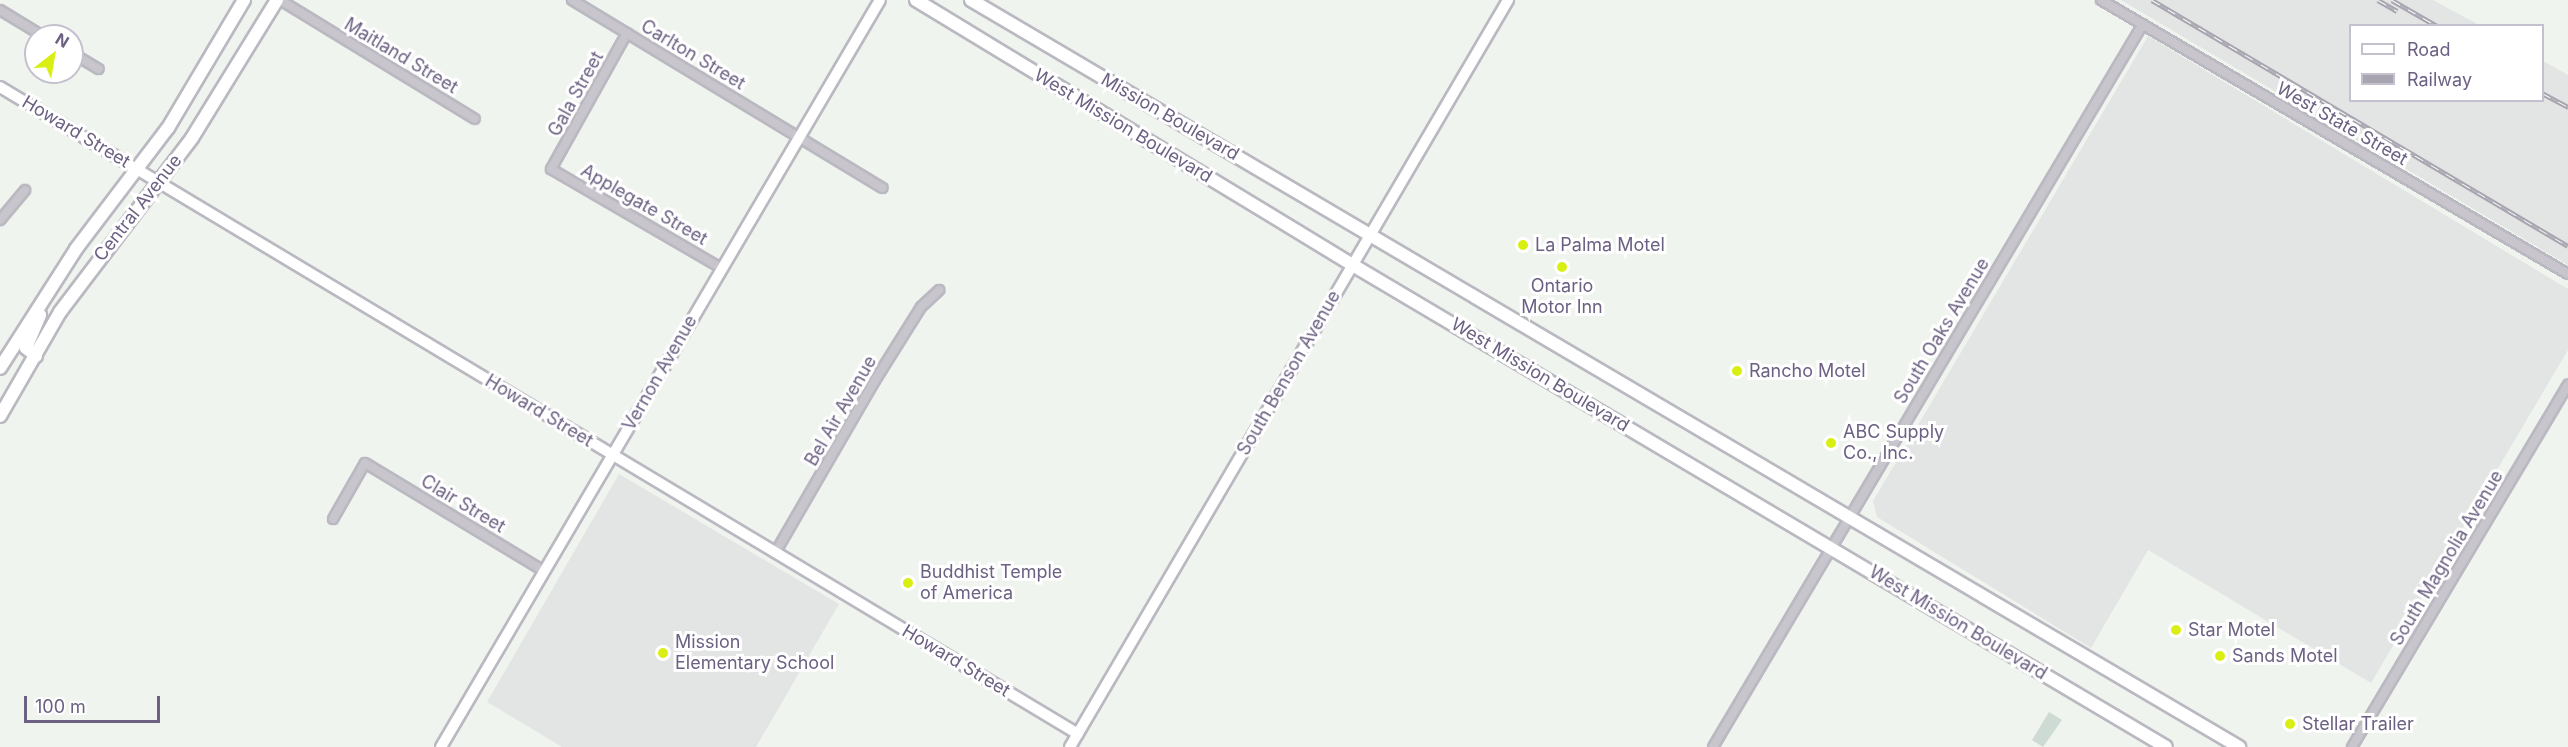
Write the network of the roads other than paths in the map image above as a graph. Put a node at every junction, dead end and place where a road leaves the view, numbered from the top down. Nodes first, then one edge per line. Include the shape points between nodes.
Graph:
1 (244, 0) edge
2 (278, 0) edge
3 (572, 0) edge
4 (880, 0) edge
5 (916, 0) edge
6 (971, 0) edge
7 (1508, 0) edge
8 (2101, 0) edge
9 (0, 10) edge
10 (2143, 24) junction
11 (24, 25) edge
12 (627, 33) junction
13 (84, 60) edge
14 (99, 69) dead end
15 (0, 87) edge
16 (475, 119) dead end
17 (799, 136) junction
18 (136, 168) junction
19 (551, 169) joint
20 (158, 182) junction
21 (884, 188) dead end
22 (25, 190) dead end
23 (0, 219) edge
24 (1368, 234) junction
25 (1351, 264) junction
26 (721, 268) junction
27 (2568, 274) edge
28 (939, 290) dead end
29 (42, 299) junction
30 (36, 356) junction
31 (0, 368) edge
32 (2568, 385) edge
33 (0, 416) edge
34 (612, 454) junction
35 (1849, 515) junction
36 (333, 519) dead end
37 (1830, 546) junction
38 (775, 553) junction
39 (544, 571) junction
40 (1078, 734) junction
41 (441, 747) edge
42 (1070, 747) edge
43 (1713, 747) edge
44 (2166, 747) edge
45 (2239, 747) edge
46 (2352, 747) edge

1 - 18 main road, Central Avenue via 168,128
2 - 16 street, Maitland Street
2 - 20 main road, Central Avenue via 192,138
3 - 12 street, Carlton Street
4 - 17 street, Vernon Avenue
5 - 25 main road, West Mission Boulevard
6 - 24 main road, Mission Boulevard
7 - 24 street, South Benson Avenue
8 - 10 street, West State Street
9 - 11 street
10 - 27 street, West State Street
10 - 35 street, South Oaks Avenue
12 - 17 street, Carlton Street
12 - 19 street, Gala Street
13 - 14 street
15 - 18 street, Howard Street
17 - 21 street, Carlton Street
17 - 26 street, Vernon Avenue
18 - 20 street, Howard Street
18 - 29 main road, Central Avenue
19 - 26 street, Applegate Street
20 - 30 main road, Central Avenue via 94,263
20 - 34 street, Howard Street
22 - 23 street
24 - 25 street, South Benson Avenue
24 - 35 main road, West Mission Boulevard
25 - 37 main road, West Mission Boulevard
25 - 40 street, South Benson Avenue
26 - 34 street, Vernon Avenue
28 - 38 street, Bel Air Avenue via 921,307 874,382
29 - 30 main road via 26,348
29 - 31 main road, Central Avenue
30 - 33 main road, Central Avenue
32 - 46 street, South Magnolia Avenue
34 - 38 street, Howard Street
34 - 39 street, Vernon Avenue
35 - 37 street, South Oaks Avenue
35 - 45 main road, West Mission Boulevard
36 - 39 street, Clair Street via 365,463
37 - 43 street, South Oaks Avenue
37 - 44 main road, West Mission Boulevard
38 - 40 street, Howard Street
39 - 41 street, Vernon Avenue
40 - 42 street, South Benson Avenue

